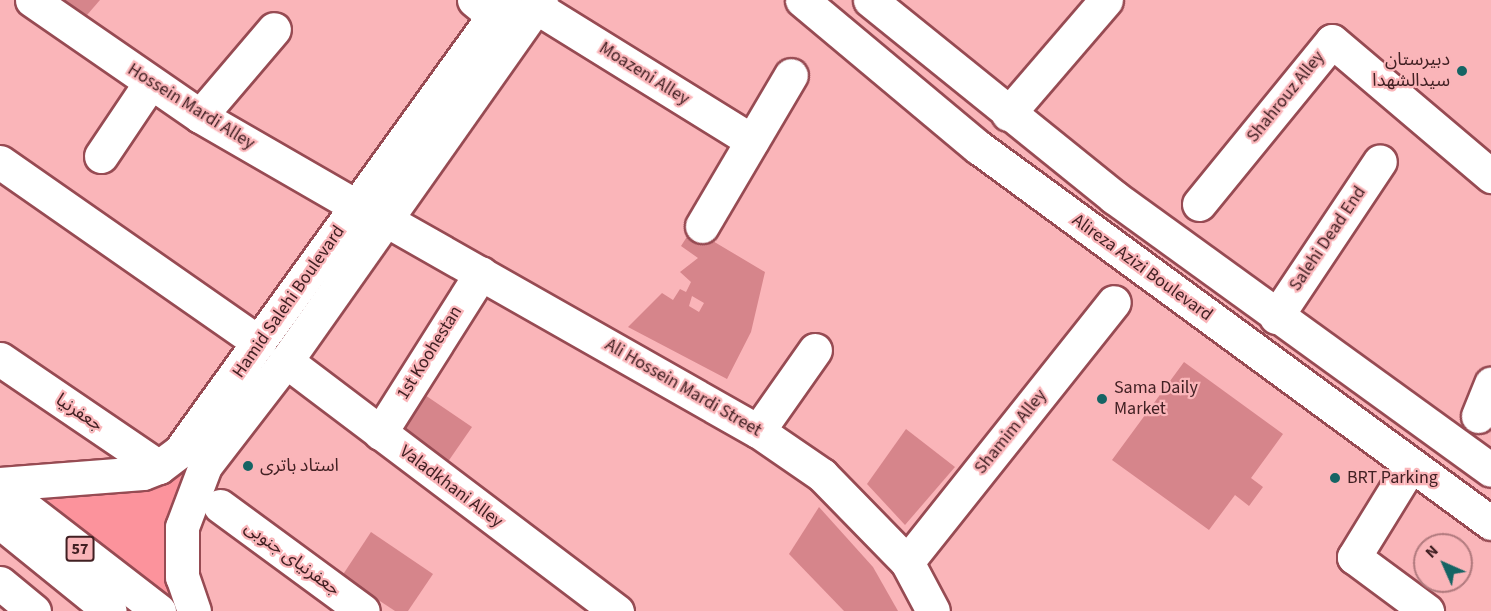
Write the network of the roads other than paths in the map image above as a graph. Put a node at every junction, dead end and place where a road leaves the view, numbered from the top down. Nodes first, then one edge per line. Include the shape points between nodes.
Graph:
1 (32, 0) edge
2 (802, 0) edge
3 (870, 0) edge
4 (1106, 0) edge
5 (538, 3) edge
6 (491, 5) edge
7 (274, 29) dead end
8 (791, 75) dead end
9 (150, 83) junction
10 (1008, 114) junction
11 (201, 116) junction
12 (752, 141) junction
13 (101, 156) dead end
14 (1380, 161) dead end
15 (0, 162) edge
16 (1491, 176) edge
17 (1199, 204) dead end
18 (356, 206) junction
19 (386, 220) junction
20 (702, 226) dead end
21 (481, 273) junction
22 (1114, 302) dead end
23 (1275, 317) junction
24 (259, 343) junction
25 (815, 350) dead end
26 (0, 359) edge
27 (286, 362) junction
28 (1491, 383) edge
29 (1478, 416) dead end
30 (758, 431) junction
31 (380, 433) junction
32 (1410, 466) junction
33 (159, 467) junction
34 (1491, 470) edge
35 (0, 486) edge
36 (220, 506) dead end
37 (0, 522) edge
38 (1491, 523) edge
39 (0, 549) edge
40 (907, 562) junction
41 (0, 583) edge
42 (34, 611) edge
43 (75, 611) edge
44 (110, 611) edge
45 (159, 611) edge
46 (194, 611) edge
47 (363, 611) edge
48 (617, 611) edge
49 (933, 611) edge
50 (1427, 611) edge

1 - 9 main road, Hossein Mardi Alley
2 - 32 main road, Alireza Azizi Boulevard via 978,147
3 - 10 main road
4 - 10 main road
5 - 12 main road, Moazeni Alley
5 - 19 main road, Hamid Salehi Boulevard
6 - 18 main road, Hamid Salehi Boulevard
7 - 11 main road
8 - 12 main road
9 - 11 main road, Hossein Mardi Alley
9 - 13 main road
10 - 23 main road
11 - 18 main road, Hossein Mardi Alley
12 - 20 main road
14 - 23 main road, Salehi Dead End
15 - 24 main road
16 - 17 main road, Shahrouz Alley via 1332,41
18 - 24 main road, Hamid Salehi Boulevard
19 - 21 main road, Ali Hossein Mardi Street
19 - 27 main road, Hamid Salehi Boulevard
21 - 30 main road, Ali Hossein Mardi Street
21 - 31 main road, 1st Koohestan
22 - 40 main road, Shamim Alley
23 - 34 main road
24 - 27 main road, Valadkhani Alley
24 - 33 main road, Hamid Salehi Boulevard via 180,451
25 - 30 main road
26 - 33 main road, جعفرنیا
27 - 31 main road, Valadkhani Alley
27 - 46 main road, Hamid Salehi Boulevard via 205,466 182,527 182,577
28 - 29 main road
30 - 40 main road, Ali Hossein Mardi Street via 822,475
31 - 48 main road, Valadkhani Alley
32 - 38 main road, Alireza Azizi Boulevard
32 - 50 main road via 1354,557
33 - 35 main road, Hamid Salehi Boulevard via 120,477
35 - 45 main road, 57
36 - 47 main road, جعفرنیای جنوبی
37 - 44 main road
39 - 43 main road
40 - 49 main road, Ali Hossein Mardi Street
41 - 42 main road

